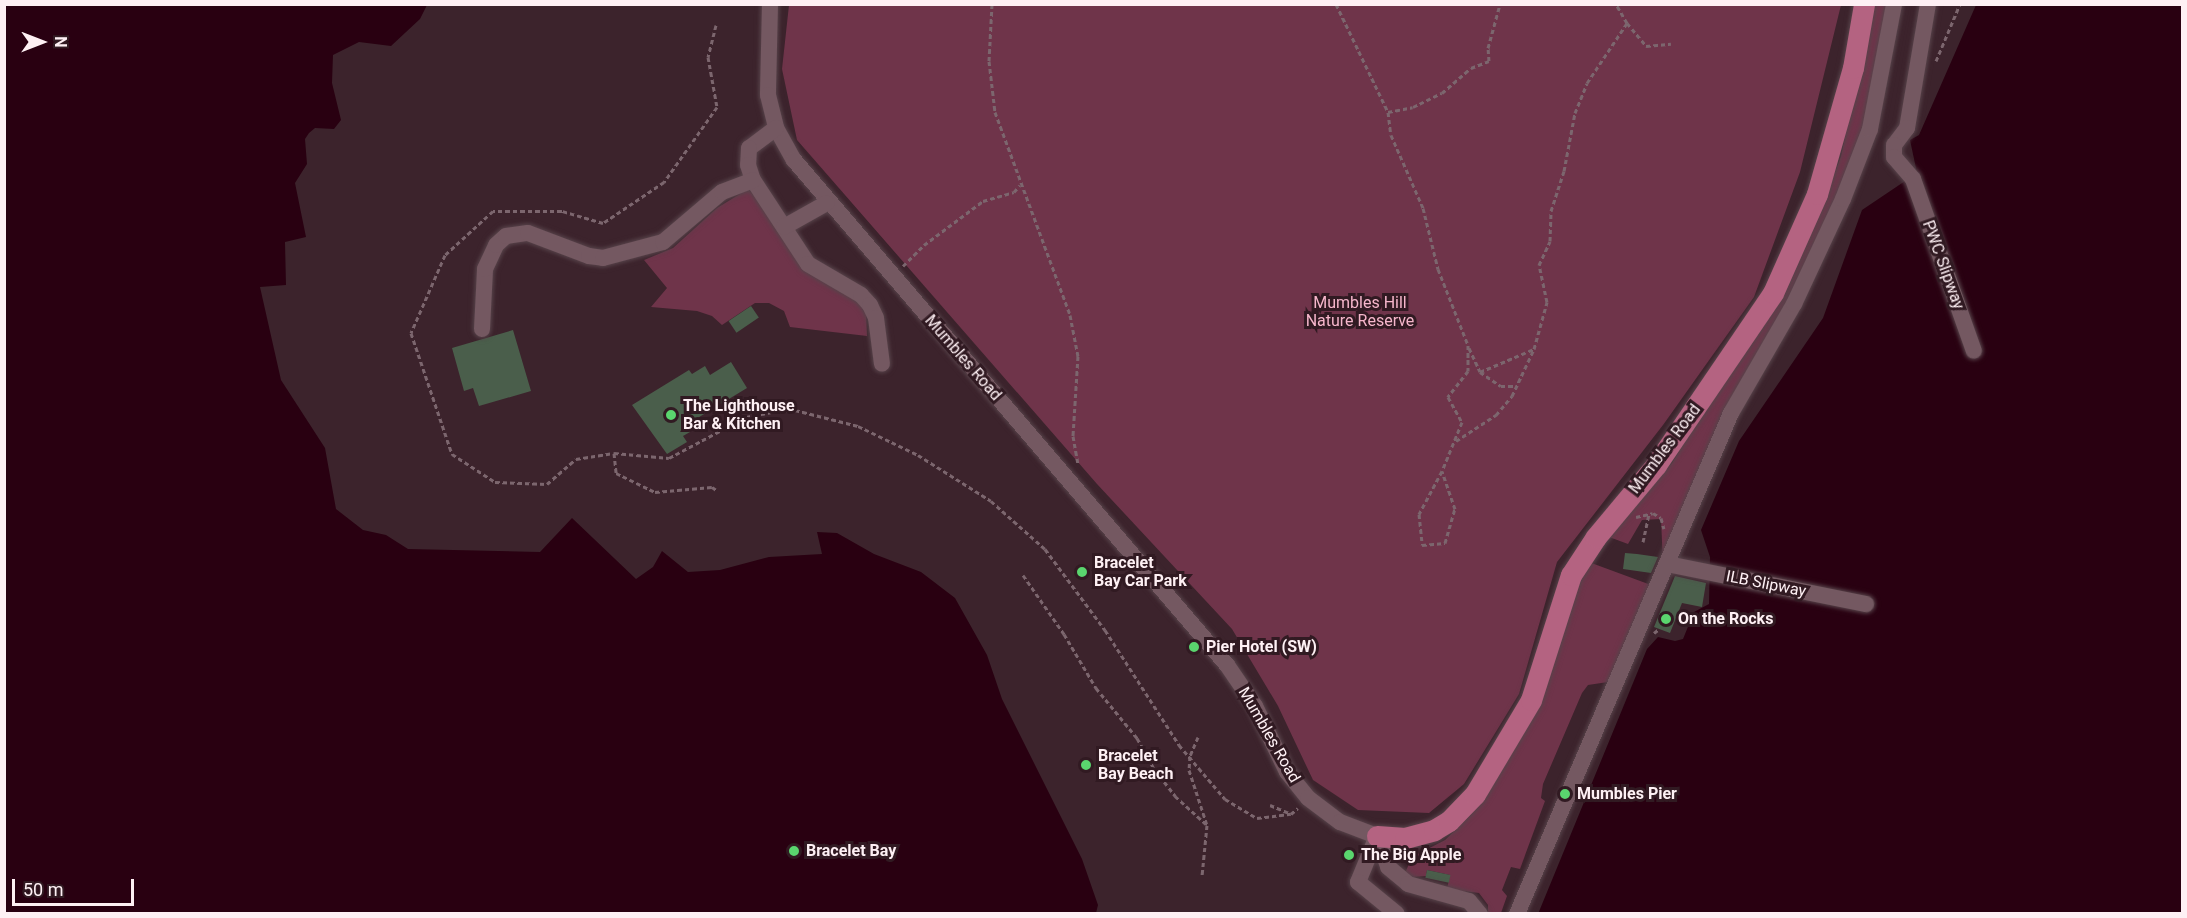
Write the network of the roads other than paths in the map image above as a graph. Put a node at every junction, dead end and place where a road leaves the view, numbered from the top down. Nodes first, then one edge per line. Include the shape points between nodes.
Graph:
1 (770, 4) edge
2 (1864, 4) edge
3 (1894, 4) edge
4 (1928, 4) edge
5 (776, 128) junction
6 (753, 180) junction
7 (827, 203) junction
8 (784, 227) junction
9 (482, 328) dead end
10 (1974, 351) dead end
11 (882, 364) dead end
12 (1667, 564) junction
13 (1866, 604) dead end
14 (1377, 836) junction
15 (1397, 914) edge
16 (1480, 914) edge
17 (1517, 914) edge

1 - 5 street, Mumbles Road via 766,76
2 - 14 main road, Mumbles Road via 1853,68 1817,194 1773,293 1663,456 1596,537 1571,575 1531,700 1486,778 1462,808 1434,830 1405,838
3 - 12 street via 1870,129 1843,199 1794,304 1731,414
4 - 10 street, PWC Slipway via 1914,66 1907,128 1894,145 1894,157 1913,179
5 - 6 street via 749,148
5 - 7 street, Mumbles Road via 794,160
6 - 8 street
6 - 9 street via 722,192 663,242 603,258 528,233 507,236 496,246 485,269
7 - 8 street
7 - 14 street, Mumbles Road via 1227,665 1255,706 1287,772 1308,798 1340,822
8 - 11 street via 808,264 861,295 870,305 876,318
12 - 13 street, ILB Slipway
12 - 17 street
14 - 15 street via 1358,882
14 - 16 street via 1388,867 1408,884 1469,901

